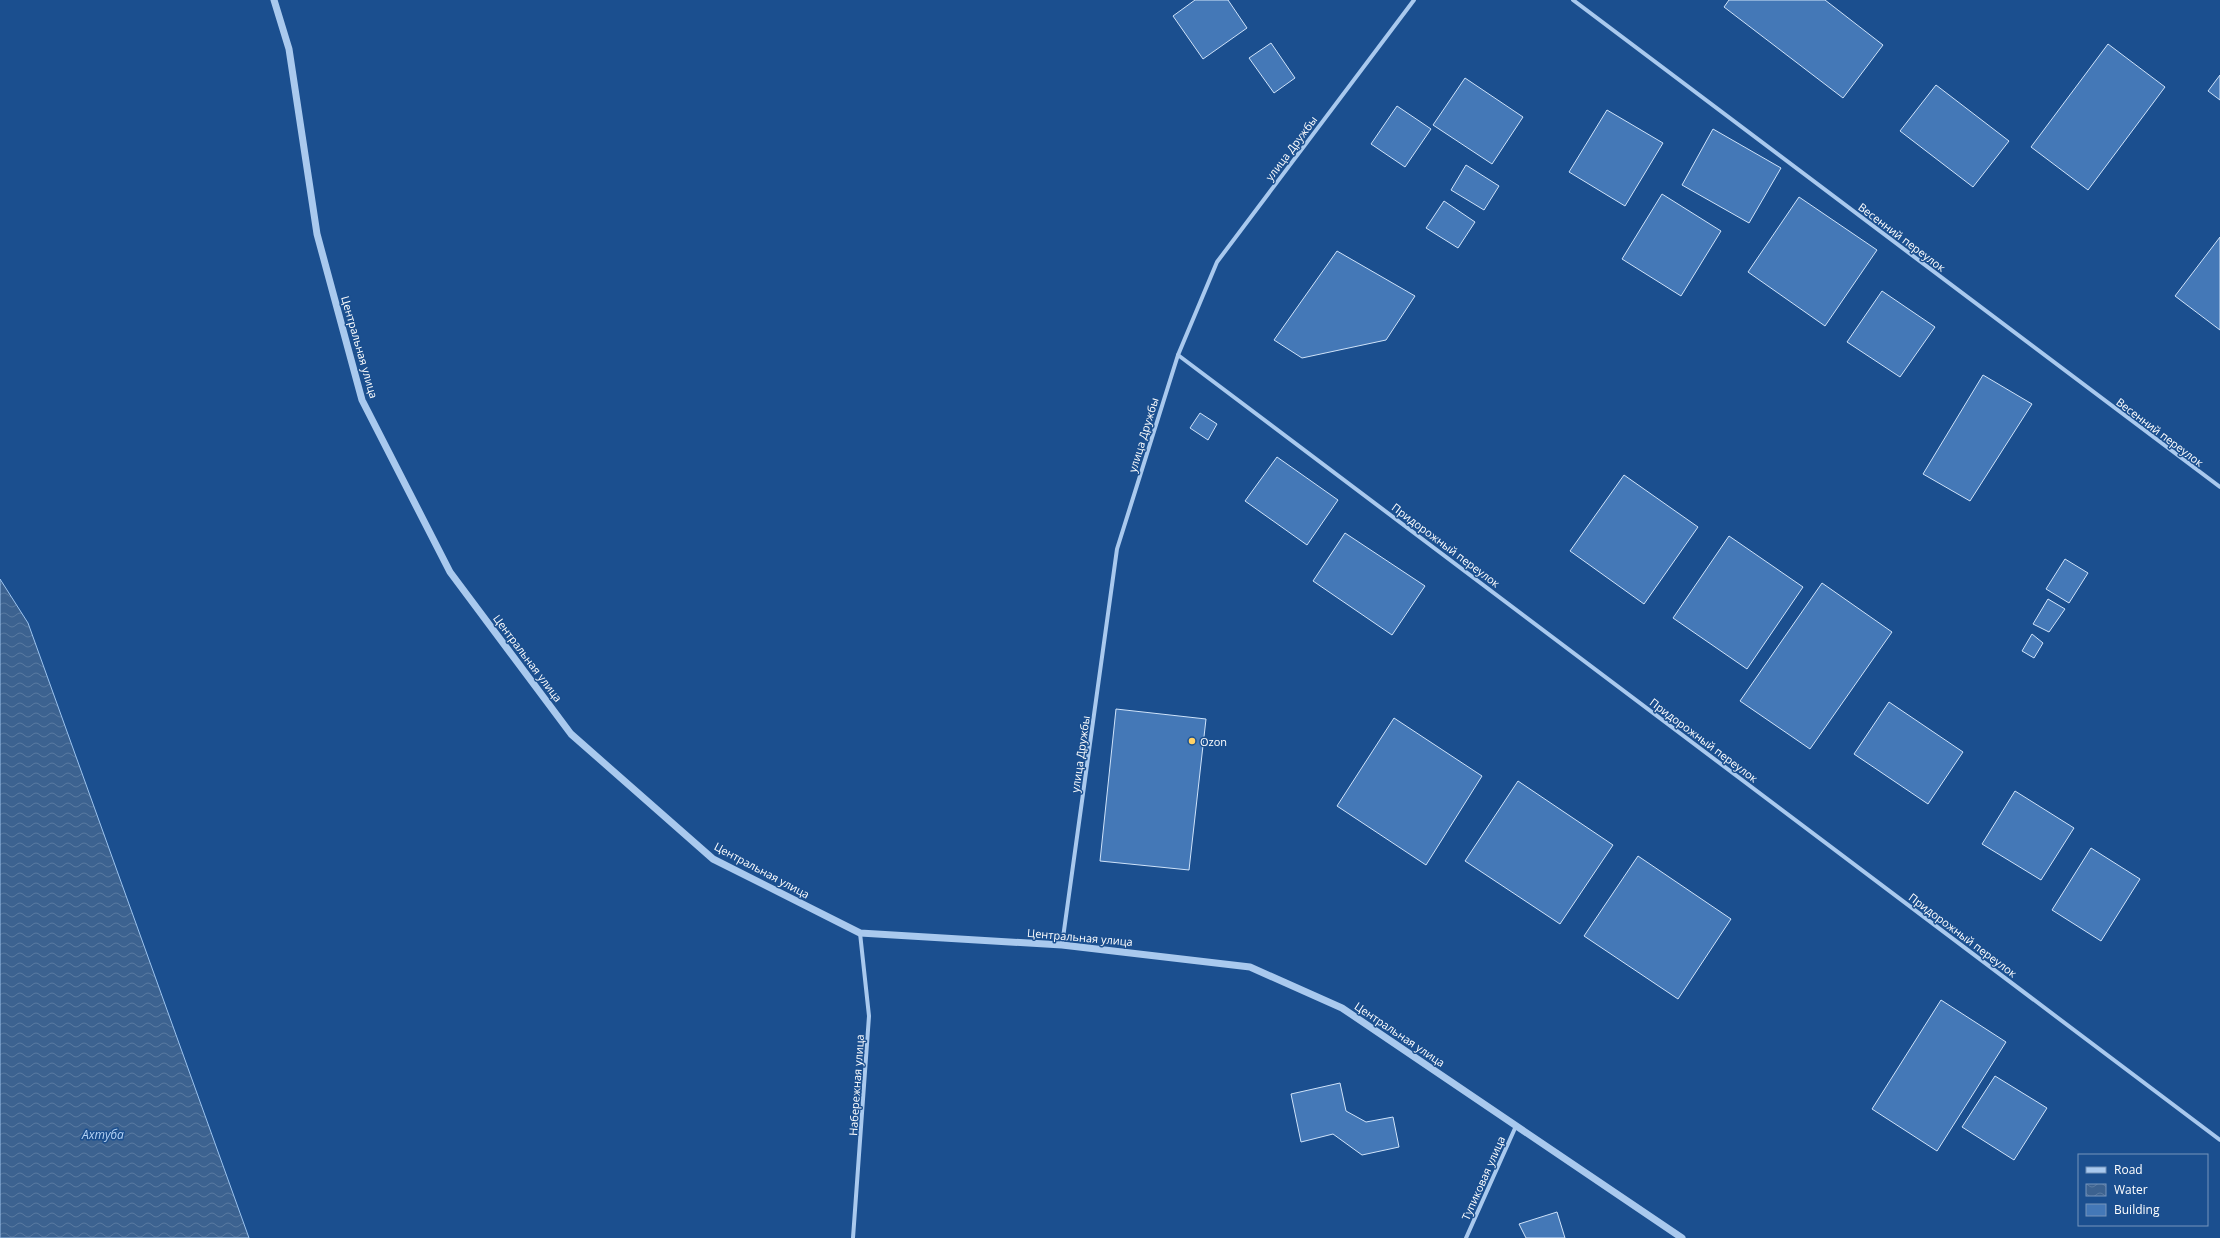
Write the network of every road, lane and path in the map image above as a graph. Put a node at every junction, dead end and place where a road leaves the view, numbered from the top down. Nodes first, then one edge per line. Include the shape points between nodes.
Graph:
1 (274, 0) edge
2 (1414, 0) edge
3 (1573, 0) edge
4 (1178, 355) junction
5 (2220, 487) edge
6 (860, 933) junction
7 (1062, 945) junction
8 (1516, 1125) junction
9 (2220, 1140) edge
10 (853, 1238) edge
11 (1466, 1238) edge
12 (1682, 1238) edge

1 - 6 street, Центральная улица via 289,49 317,234 362,400 450,572 571,734 713,859
2 - 4 street, улица Дружбы via 1217,262
3 - 5 street, Весенний переулок
4 - 7 street, улица Дружбы via 1117,550
4 - 9 street, Придорожный переулок
6 - 7 street, Центральная улица
6 - 10 street, Набережная улица via 869,1016
7 - 8 street, Центральная улица via 1250,967 1342,1008
8 - 11 street, Тупиковая улица
8 - 12 street, Центральная улица

